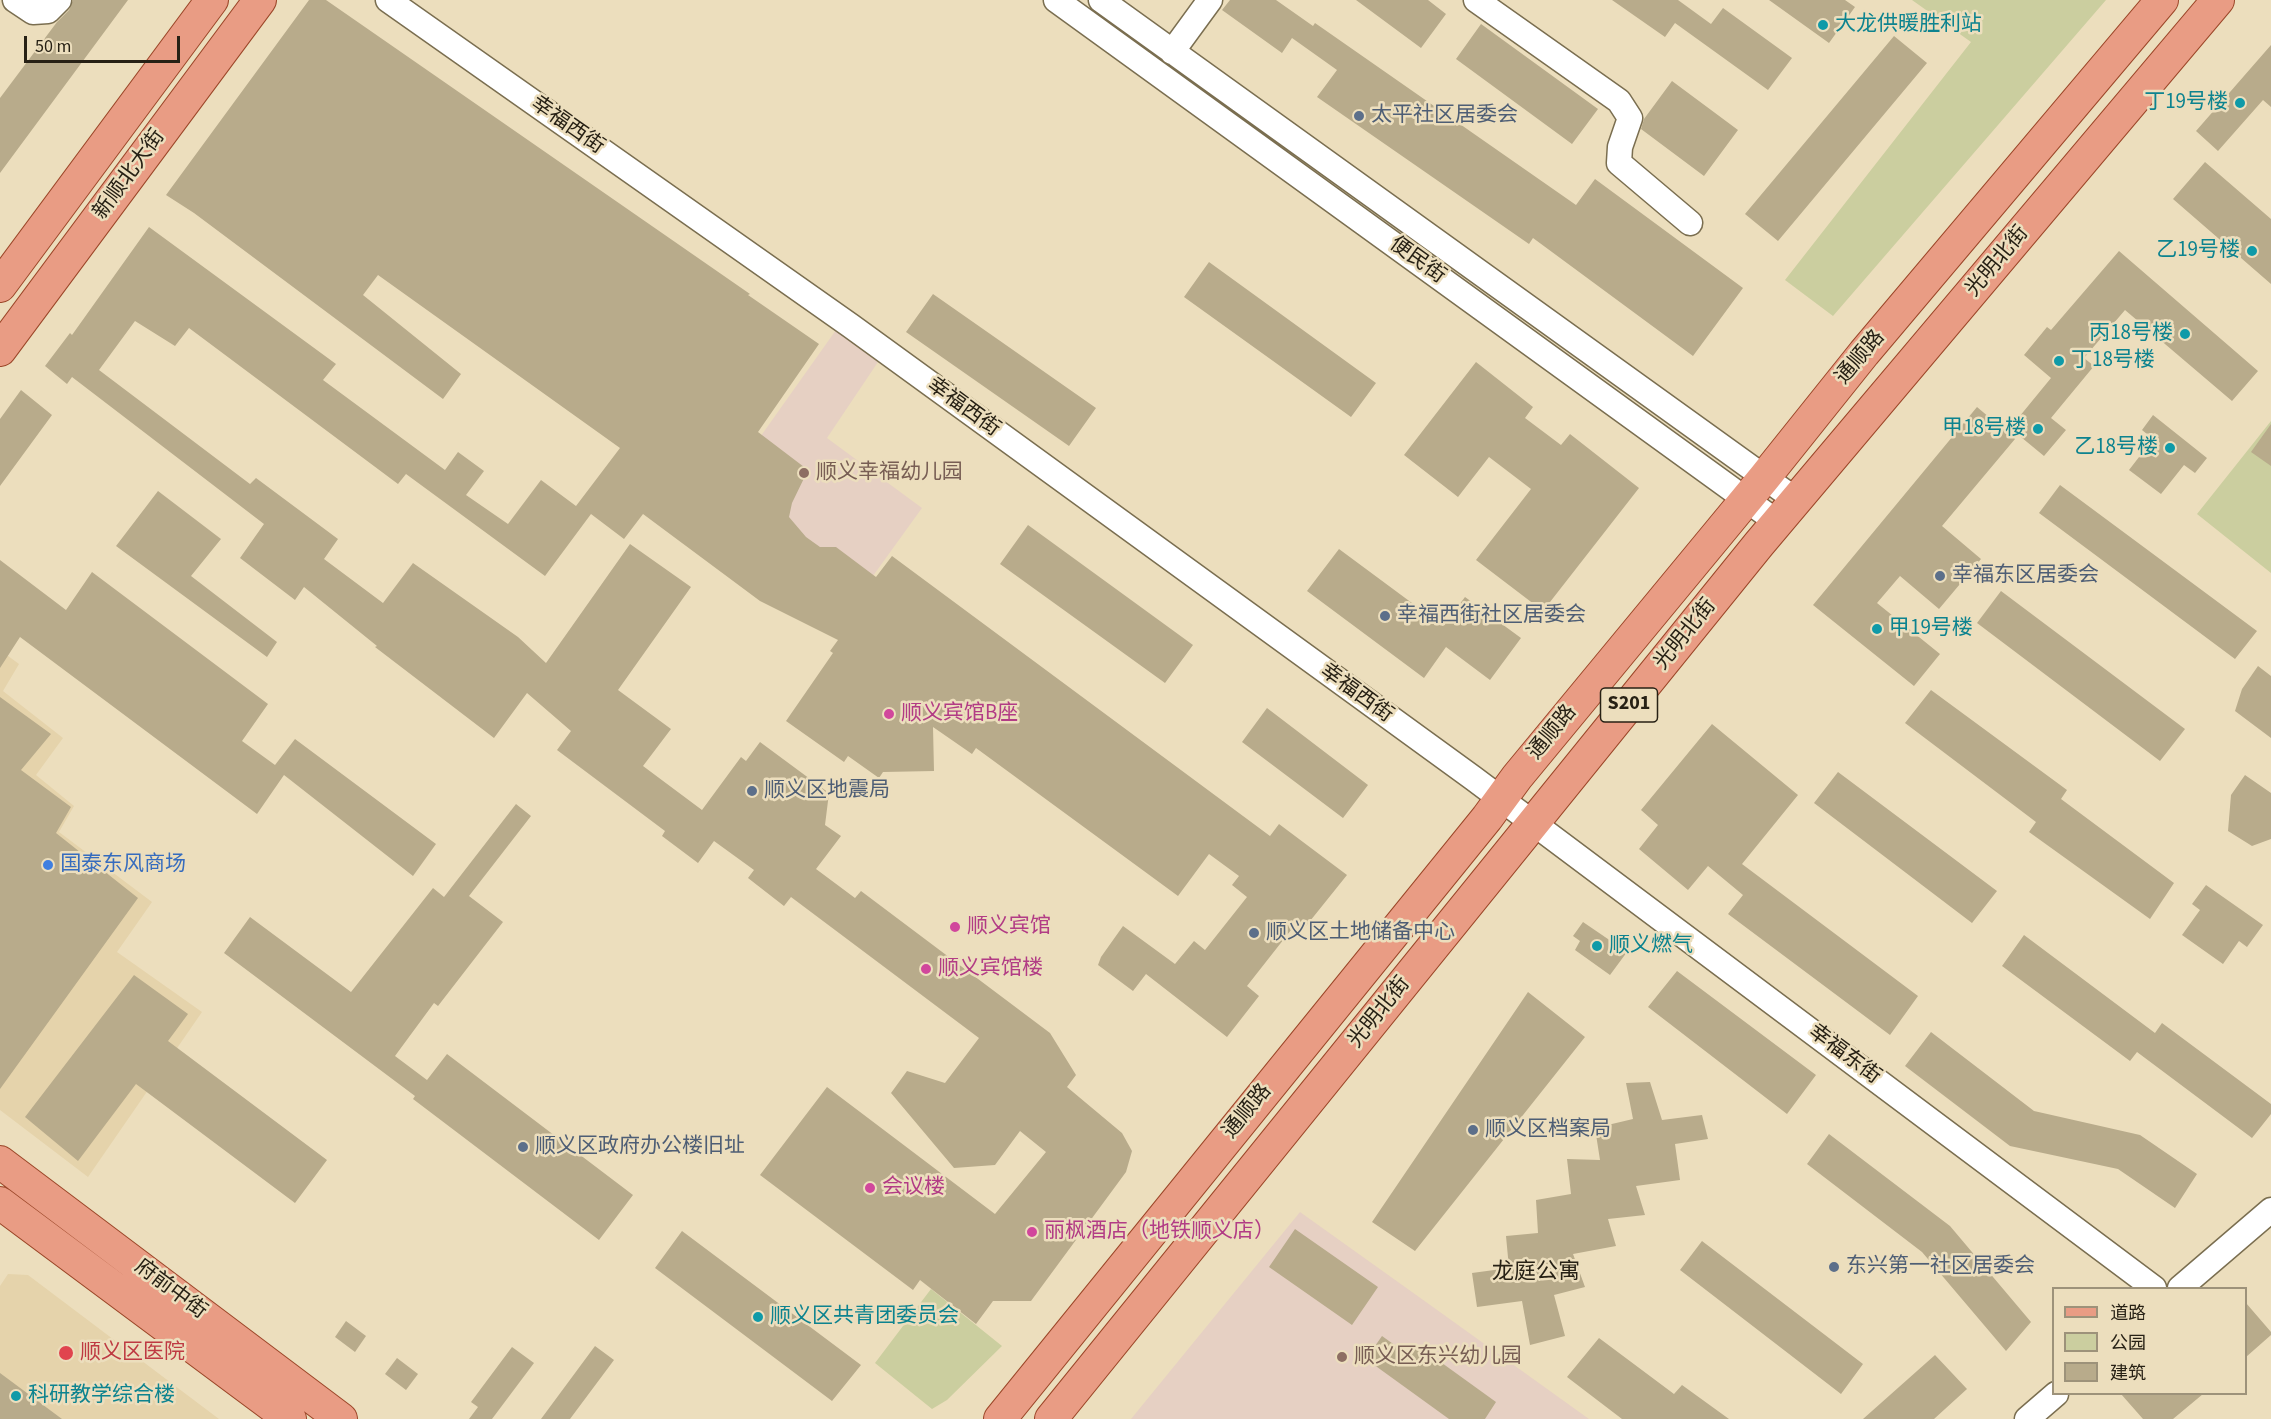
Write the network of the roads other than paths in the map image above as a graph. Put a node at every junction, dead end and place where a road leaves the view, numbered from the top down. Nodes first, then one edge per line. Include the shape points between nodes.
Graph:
1 (15, 0) edge
2 (59, 0) edge
3 (212, 0) edge
4 (260, 0) edge
5 (388, 0) edge
6 (1056, 0) edge
7 (1101, 0) edge
8 (1210, 0) edge
9 (1476, 0) edge
10 (2162, 0) edge
11 (2218, 0) edge
12 (1172, 52) junction
13 (1690, 223) dead end
14 (0, 284) edge
15 (0, 350) edge
16 (1755, 488) junction
17 (1787, 511) junction
18 (1501, 801) junction
19 (1532, 824) junction
20 (0, 1162) edge
21 (2, 1208) edge
22 (2271, 1210) edge
23 (2153, 1287) edge
24 (2181, 1287) edge
25 (2055, 1395) edge
26 (290, 1419) edge
27 (341, 1419) edge
28 (1000, 1419) edge
29 (1051, 1419) edge
30 (2027, 1419) edge

1 - 2 street via 33,12 48,12
3 - 14 main road, 新顺北大街
4 - 15 main road, 新顺北大街
5 - 18 street, 幸福西街 via 851,326
6 - 16 street, 便民街
7 - 12 street, 便民街
8 - 12 street
9 - 13 street via 1620,101 1630,118 1619,163
10 - 16 main road, 通顺路 / S201
11 - 17 main road, 光明北街 / S201
12 - 16 street, 便民街
16 - 17 street, 便民街
16 - 18 main road, 通顺路 / S201
17 - 19 main road, 光明北街 / S201
18 - 19 street, 幸福西街
18 - 28 main road, 通顺路 / S201
19 - 23 street, 幸福东街
19 - 29 main road, 光明北街 / S201
20 - 27 main road, 府前中街
21 - 26 main road, 府前中街
22 - 24 street
25 - 30 street

